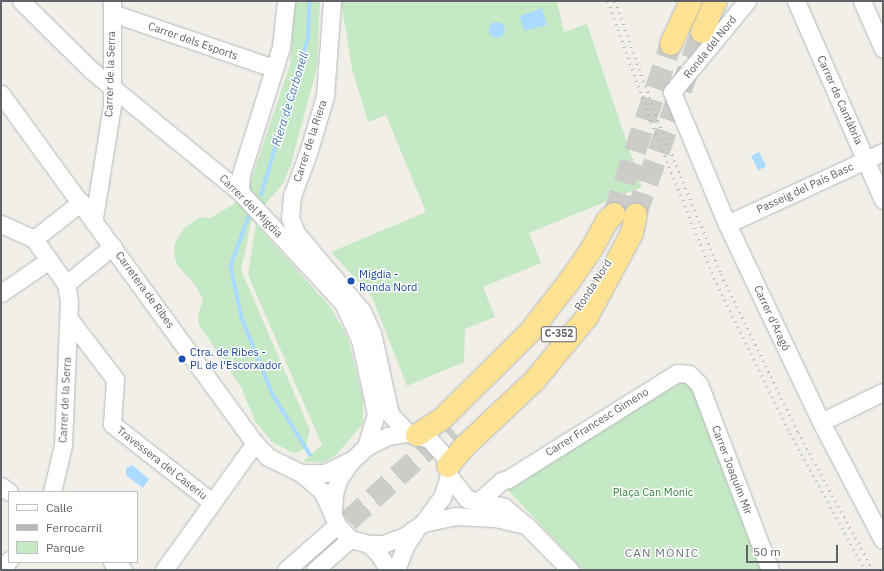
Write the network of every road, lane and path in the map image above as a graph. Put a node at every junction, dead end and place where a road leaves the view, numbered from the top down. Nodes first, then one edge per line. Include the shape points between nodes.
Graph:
1 (21, 1) edge
2 (286, 1) edge
3 (332, 1) edge
4 (691, 1) edge
5 (716, 1) edge
6 (747, 1) edge
7 (796, 1) edge
8 (862, 1) edge
9 (112, 7) edge
10 (702, 32) tunnel mouth
11 (671, 44) tunnel mouth
12 (883, 49) edge
13 (274, 68) junction
14 (112, 86) junction
15 (672, 92) joint
16 (1, 94) edge
17 (883, 152) edge
18 (865, 159) junction
19 (240, 192) junction
20 (883, 200) edge
21 (81, 202) junction
22 (290, 213) junction
23 (264, 216) junction
24 (94, 218) junction
25 (1, 224) edge
26 (727, 224) junction
27 (34, 239) junction
28 (113, 246) junction
29 (49, 260) junction
30 (66, 284) junction
31 (1, 294) edge
32 (69, 319) junction
33 (689, 374) joint
34 (883, 392) edge
35 (821, 422) junction
36 (413, 434) junction
37 (255, 443) junction
38 (366, 447) junction
39 (351, 461) junction
40 (448, 471) junction
41 (301, 473) junction
42 (508, 479) junction
43 (52, 491) edge
44 (212, 502) junction
45 (478, 502) junction
46 (504, 507) junction
47 (335, 520) junction
48 (527, 526) junction
49 (419, 527) junction
50 (350, 539) junction
51 (883, 540) edge
52 (369, 544) junction
53 (8, 561) edge
54 (113, 563) edge
55 (2, 570) edge
56 (123, 570) edge
57 (164, 570) edge
58 (286, 570) edge
59 (314, 570) edge
60 (388, 570) edge
61 (396, 570) edge
62 (570, 570) edge
63 (770, 570) edge

1 - 14 street, Carrer del Migdia via 91,70
2 - 13 street via 281,47
3 - 22 street, Carrer de la Riera via 325,96 292,196
4 - 11 highway
5 - 10 highway
6 - 15 street, Ronda del Nord
7 - 18 street, Carrer de Cantàbria
8 - 12 street
9 - 13 street, Carrer dels Esports
9 - 14 street, Carrer de la Serra
13 - 19 street via 241,174
14 - 19 street, Carrer del Migdia
14 - 24 street, Carrer de la Serra via 112,105
15 - 26 street, Carrer d'Aragó
16 - 21 street, Carretera de Ribes
17 - 18 street, Passeig del País Basc
18 - 20 street, Carrer de Cantàbria
18 - 26 street, Passeig del País Basc
19 - 23 street, Carrer del Migdia
21 - 24 street, Carretera de Ribes
21 - 27 street
22 - 23 street
22 - 36 street, Carrer del Migdia via 296,233 352,296 362,311 372,333 390,414
23 - 38 street, Carrer del Migdia via 342,303 354,322 376,414
24 - 28 street, Carretera de Ribes
25 - 27 street
26 - 35 street, Carrer d'Aragó
27 - 29 street
28 - 30 street
28 - 37 street, Carretera de Ribes
29 - 30 street
29 - 31 street
30 - 32 street, Carrer de la Serra
32 - 43 street, Carrer de la Serra via 63,445
32 - 44 street, Travessera del Caseriu via 115,379 112,424
33 - 42 street, Carrer Francesc Gimeno via 677,373
33 - 63 street, Carrer Joaquim Mir via 699,384
34 - 35 street
35 - 51 street, Carrer d'Aragó
36 - 38 street via 388,436
36 - 40 street via 438,446
36 - 40 highway, Ronda Nord / C-352 via 442,419 529,333 568,283 614,214 613,225 588,274 553,326 455,433 493,406 561,332 604,270 636,214 632,233 587,317 535,380 465,446
37 - 41 street, Carretera de Ribes via 268,457
37 - 44 street
38 - 39 street
39 - 41 street, Carretera de Ribes via 325,473
39 - 47 street via 334,493
40 - 45 street via 468,499
40 - 49 street via 442,497
41 - 47 street, Carretera de Ribes via 322,492
42 - 45 street, Carrer Francesc Gimeno via 494,485
42 - 46 street via 504,491
44 - 57 street
45 - 46 street
46 - 48 street
47 - 50 street
47 - 58 street
48 - 49 street via 495,518 455,516
48 - 62 street
49 - 52 street via 395,541
49 - 61 street via 405,546
50 - 52 street
50 - 59 street
52 - 60 street
53 - 55 street
54 - 56 street

